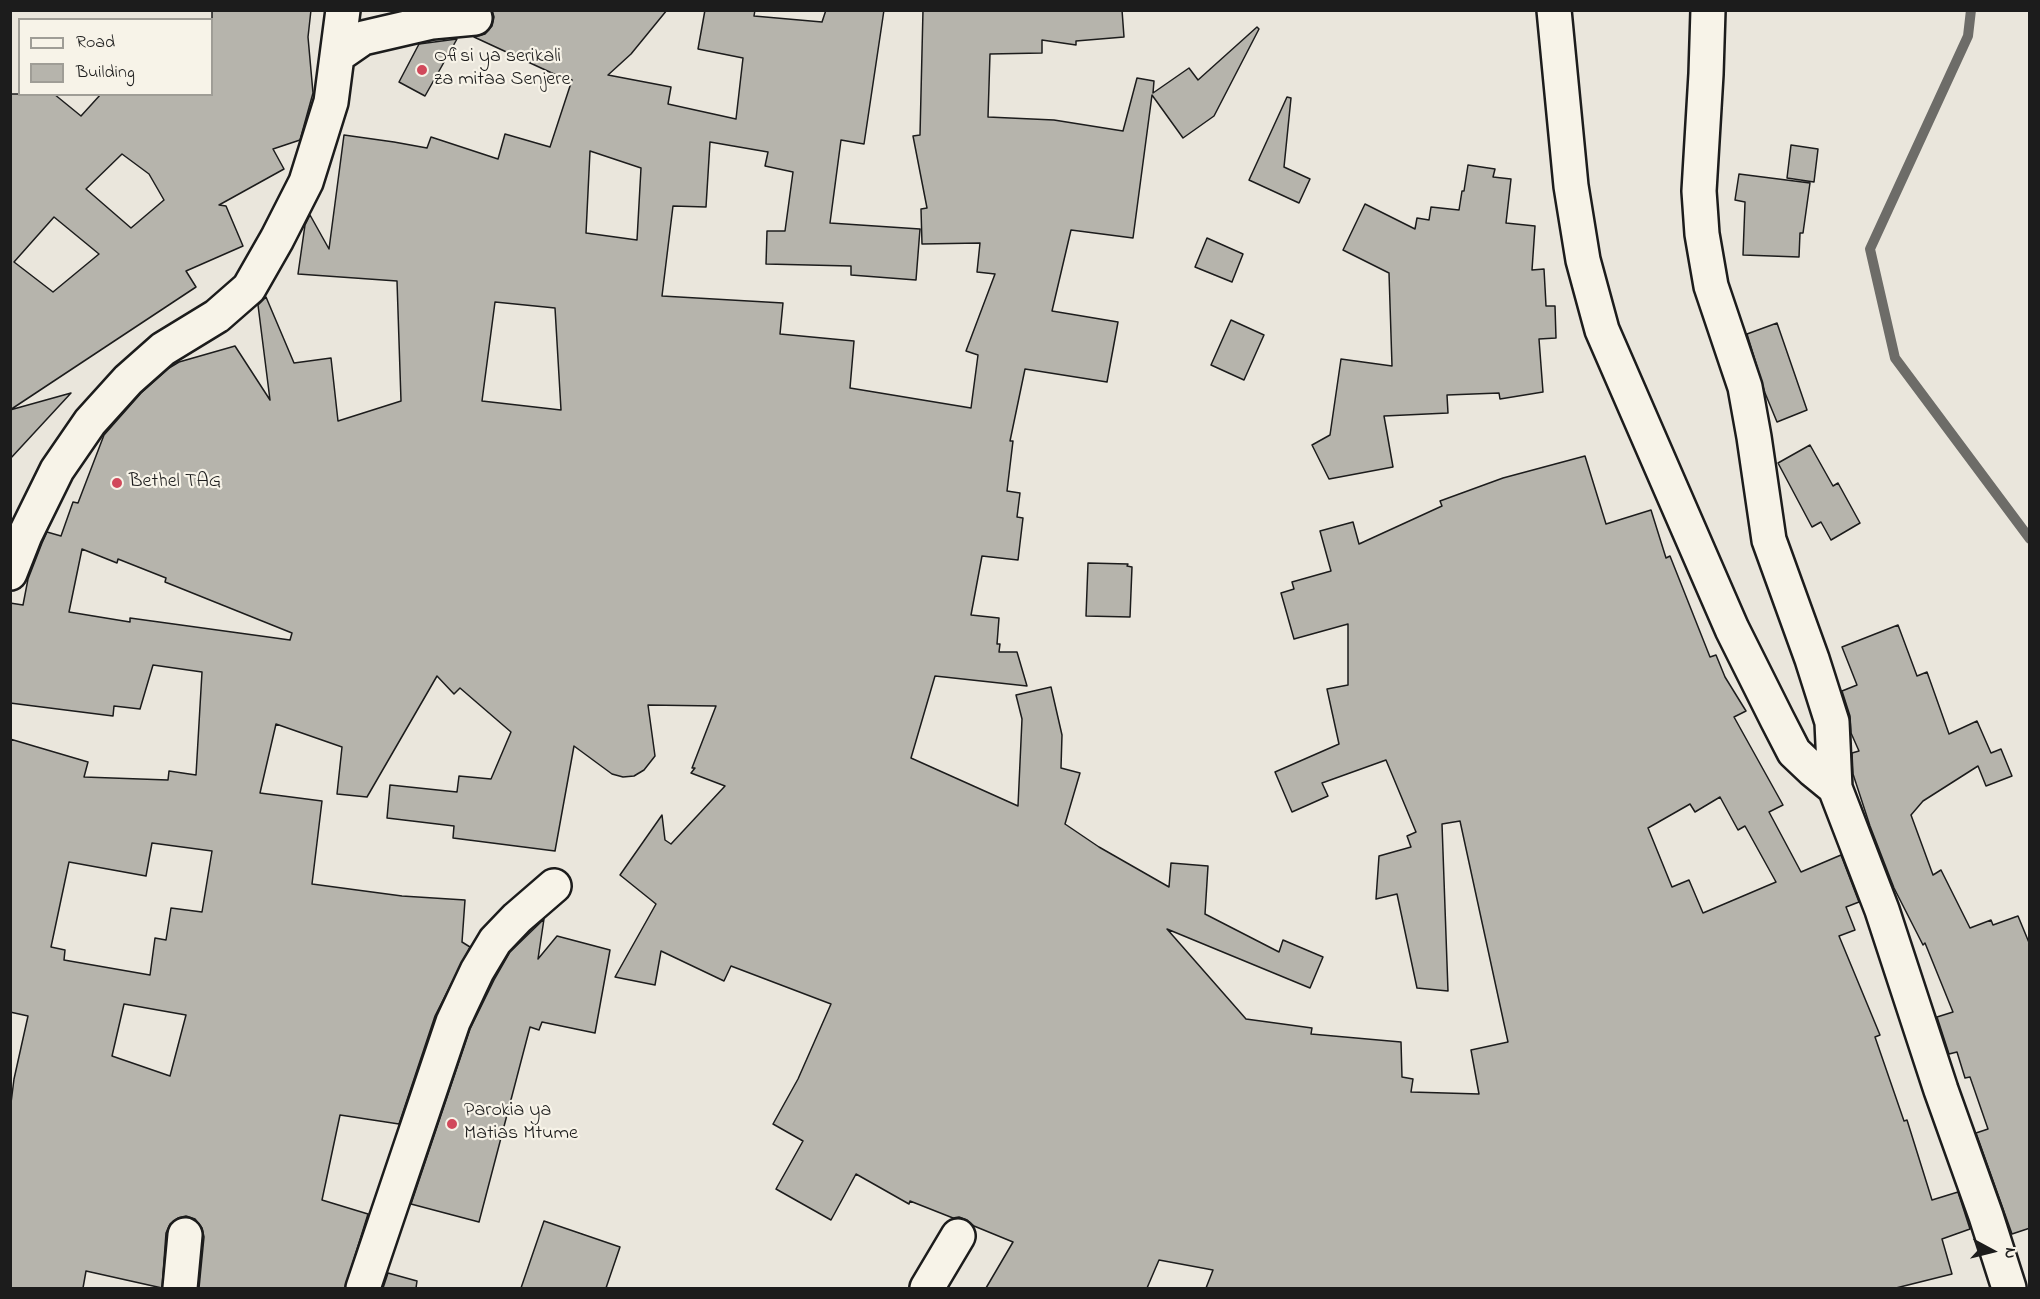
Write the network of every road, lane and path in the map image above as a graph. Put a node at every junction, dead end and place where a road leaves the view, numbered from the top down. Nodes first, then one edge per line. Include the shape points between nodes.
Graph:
1 (343, 10) edge
2 (1554, 10) edge
3 (1708, 10) edge
4 (475, 18) dead end
5 (337, 56) junction
6 (10, 573) edge
7 (1835, 788) junction
8 (554, 886) dead end
9 (185, 1235) dead end
10 (958, 1236) dead end
11 (180, 1288) edge
12 (363, 1288) edge
13 (927, 1288) edge
14 (2009, 1288) edge

1 - 5 street
2 - 7 street via 1571,186 1583,260 1602,330 1732,629 1794,752
3 - 7 street via 1699,191 1707,265 1745,387 1768,540 1832,722
4 - 5 street via 432,22 363,38
5 - 6 street via 331,102 306,182 249,288 217,316 163,349 90,422 57,470
7 - 14 street via 1882,910
8 - 12 street via 495,941 477,971 453,1022
9 - 11 street
10 - 13 street

